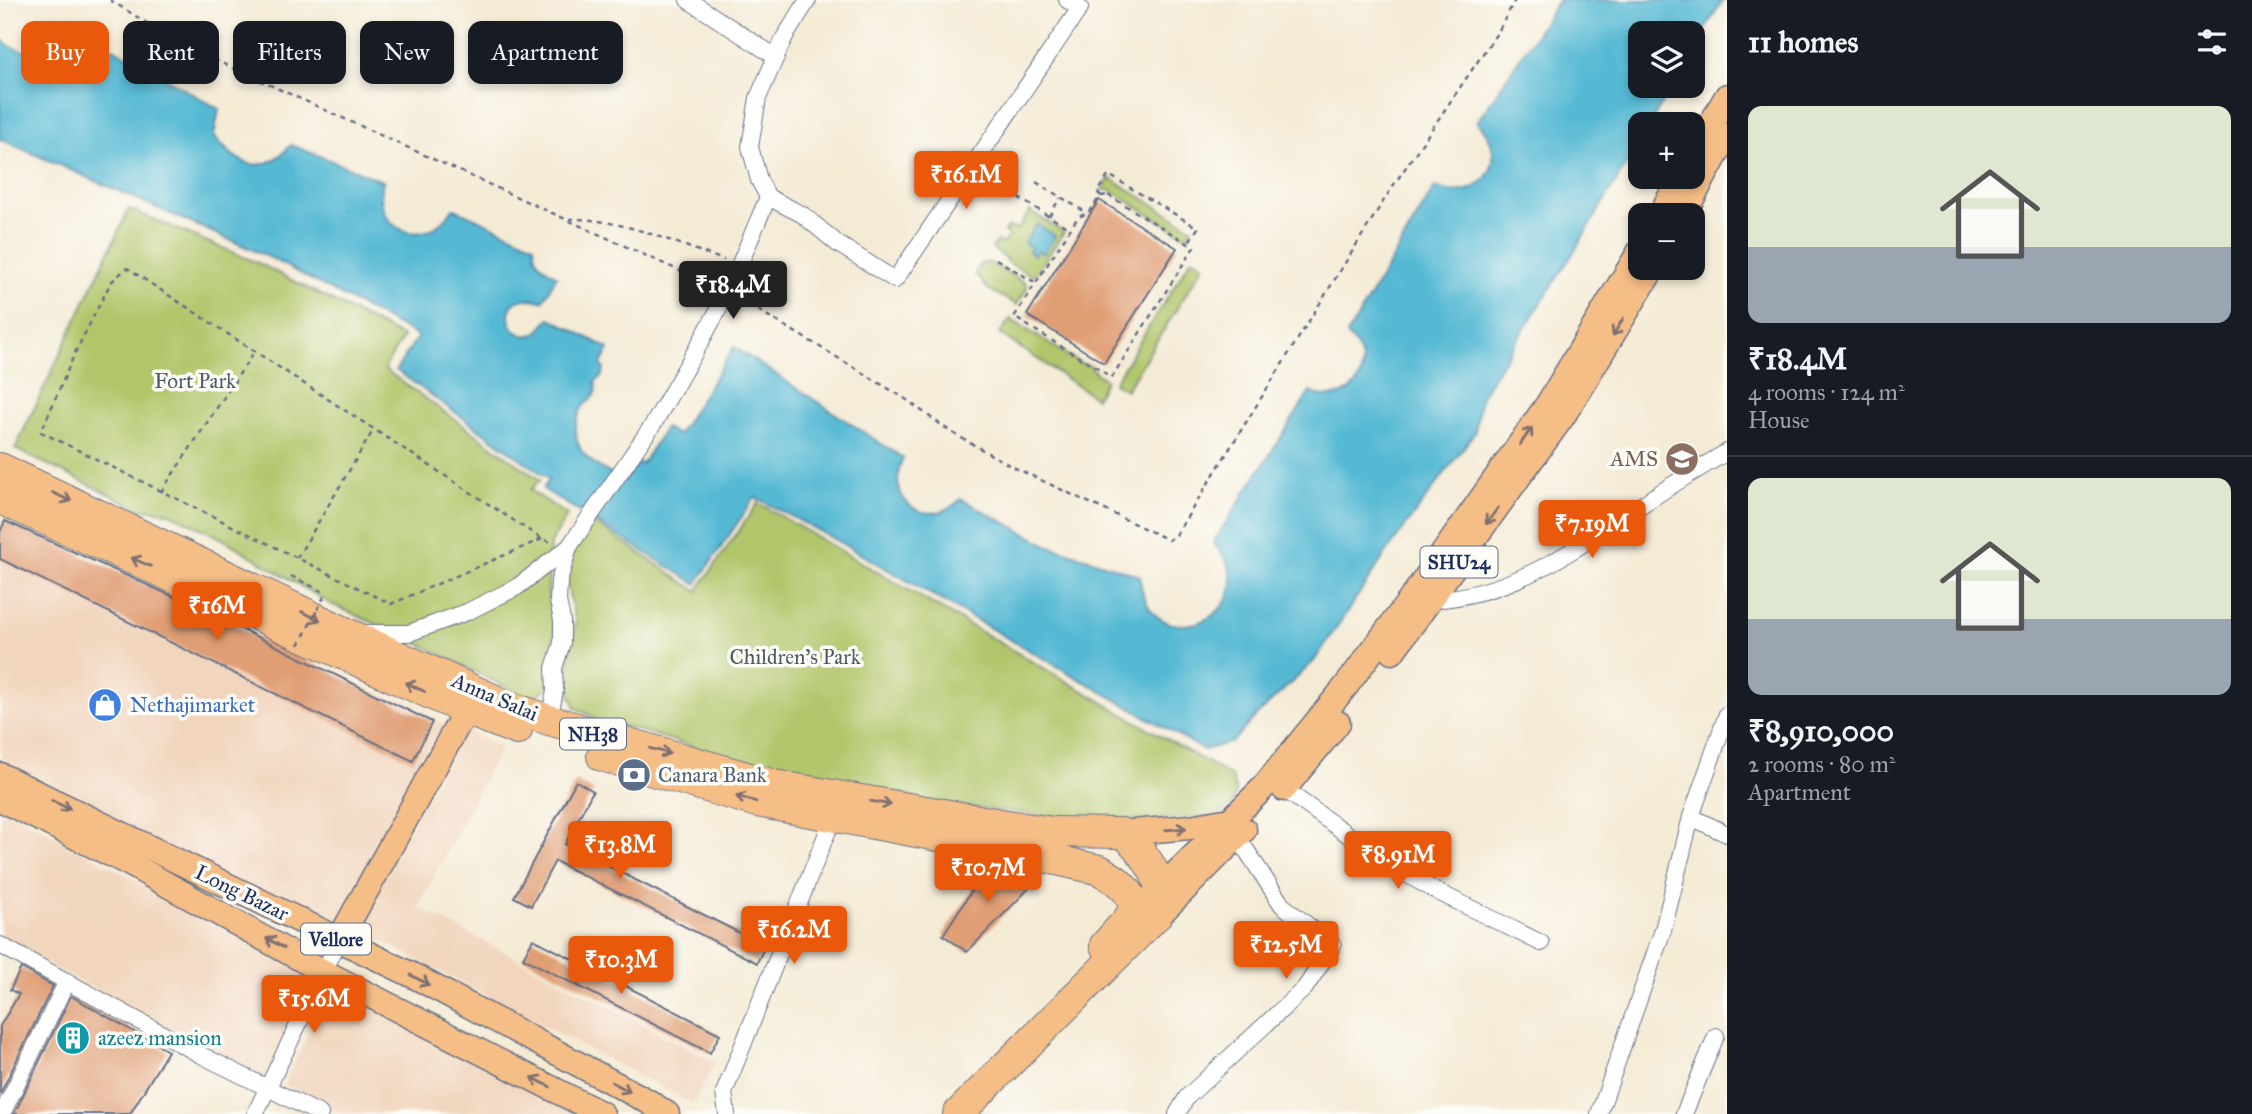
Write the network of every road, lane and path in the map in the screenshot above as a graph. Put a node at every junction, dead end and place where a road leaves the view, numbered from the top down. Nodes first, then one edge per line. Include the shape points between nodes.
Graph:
1 (110, 0) edge
2 (688, 0) edge
3 (808, 0) edge
4 (1067, 0) edge
5 (1516, 0) edge
6 (776, 57) junction
7 (1727, 96) edge
8 (1705, 134) edge
9 (1727, 135) edge
10 (972, 169) junction
11 (1036, 182) dead end
12 (1101, 196) junction
13 (768, 197) junction
14 (1061, 197) junction
15 (1689, 203) edge
16 (1088, 213) junction
17 (1049, 216) junction
18 (565, 219) junction
19 (1070, 229) junction
20 (1188, 243) junction
21 (996, 259) dead end
22 (738, 267) junction
23 (1628, 271) edge
24 (1646, 280) edge
25 (1036, 284) junction
26 (728, 292) junction
27 (254, 351) junction
28 (374, 429) junction
29 (1723, 457) edge
30 (0, 468) edge
31 (161, 492) junction
32 (0, 499) edge
33 (569, 547) junction
34 (297, 558) junction
35 (291, 576) dead end
36 (1432, 600) junction
37 (347, 633) junction
38 (299, 645) dead end
39 (466, 710) junction
40 (1727, 715) edge
41 (548, 720) junction
42 (0, 775) edge
43 (1284, 789) junction
44 (0, 799) edge
45 (834, 815) junction
46 (1691, 817) junction
47 (1234, 828) junction
48 (1121, 833) junction
49 (1727, 834) edge
50 (1100, 870) junction
51 (1163, 879) junction
52 (1136, 927) junction
53 (339, 940) junction
54 (1541, 943) dead end
55 (0, 945) edge
56 (324, 972) junction
57 (67, 981) junction
58 (1716, 1036) dead end
59 (268, 1088) junction
60 (2, 1114) edge
61 (255, 1114) edge
62 (320, 1114) edge
63 (602, 1114) edge
64 (667, 1114) edge
65 (727, 1114) edge
66 (938, 1114) edge
67 (958, 1114) edge
68 (1177, 1114) edge
69 (1599, 1114) edge
70 (1684, 1114) edge

1 - 18 path via 184,46
2 - 6 street
3 - 6 street
4 - 10 street via 1080,8
5 - 26 path via 1169,540 1011,466
6 - 13 street via 758,98 750,147
7 - 8 main road
9 - 15 main road
10 - 13 street via 895,280 803,215
10 - 17 path
11 - 14 path
12 - 16 path
12 - 20 path via 1108,195
12 - 20 path via 1097,192 1109,175 1198,228
13 - 22 street
14 - 16 path
14 - 17 path
16 - 19 path via 1078,217
17 - 19 path
18 - 22 path via 590,219 640,232
18 - 26 path
19 - 25 path
20 - 25 path via 1194,247 1112,377 1014,317
21 - 25 path
22 - 26 street
47 -> 23 main road, SHU24 via 1413,596 1548,404
24 -> 36 main road, SHU24 via 1563,416
26 - 33 street via 654,423
27 - 28 path
27 - 31 path
27 - 31 path via 127,268 111,282 41,432
28 - 34 path
28 - 34 path via 542,539 391,604
29 - 36 street via 1541,568 1482,594
30 -> 37 highway, Anna Salai / NH38
31 - 34 path
39 -> 32 highway, Anna Salai / NH38
33 - 37 street via 517,587 467,612 409,633
33 - 41 street via 559,581 562,643
35 - 38 path, bridge via 326,593
36 - 43 main road, SHU24
37 - 41 highway, Anna Salai / NH38
45 -> 39 highway, Anna Salai / NH38 via 757,802 520,731
39 - 53 main road
40 - 46 street
41 -> 48 highway, Anna Salai / NH38 via 774,785 1026,828
42 -> 53 main road, Long Bazar / Vellore
43 - 47 main road, SHU24
43 - 54 street via 1390,865
56 -> 44 main road via 130,864
45 - 50 highway, Anna Salai / NH38
45 - 65 street via 724,1093
46 - 49 street
46 - 69 street via 1663,930
48 -> 47 main road
47 - 51 main road via 1195,867
47 - 52 main road, SHU24
47 - 68 street via 1282,905 1334,945 1305,988 1187,1097
48 - 51 highway
50 - 51 main road
50 - 52 highway, Anna Salai / NH38 via 1128,892
51 - 52 highway via 1162,905
52 - 66 highway
52 - 67 highway
53 - 56 street
53 -> 64 main road, Long Bazar / Vellore
55 - 57 street
56 - 59 street
63 -> 56 main road
57 - 59 street
57 - 60 street
58 - 70 street
59 - 61 street
59 - 62 street

